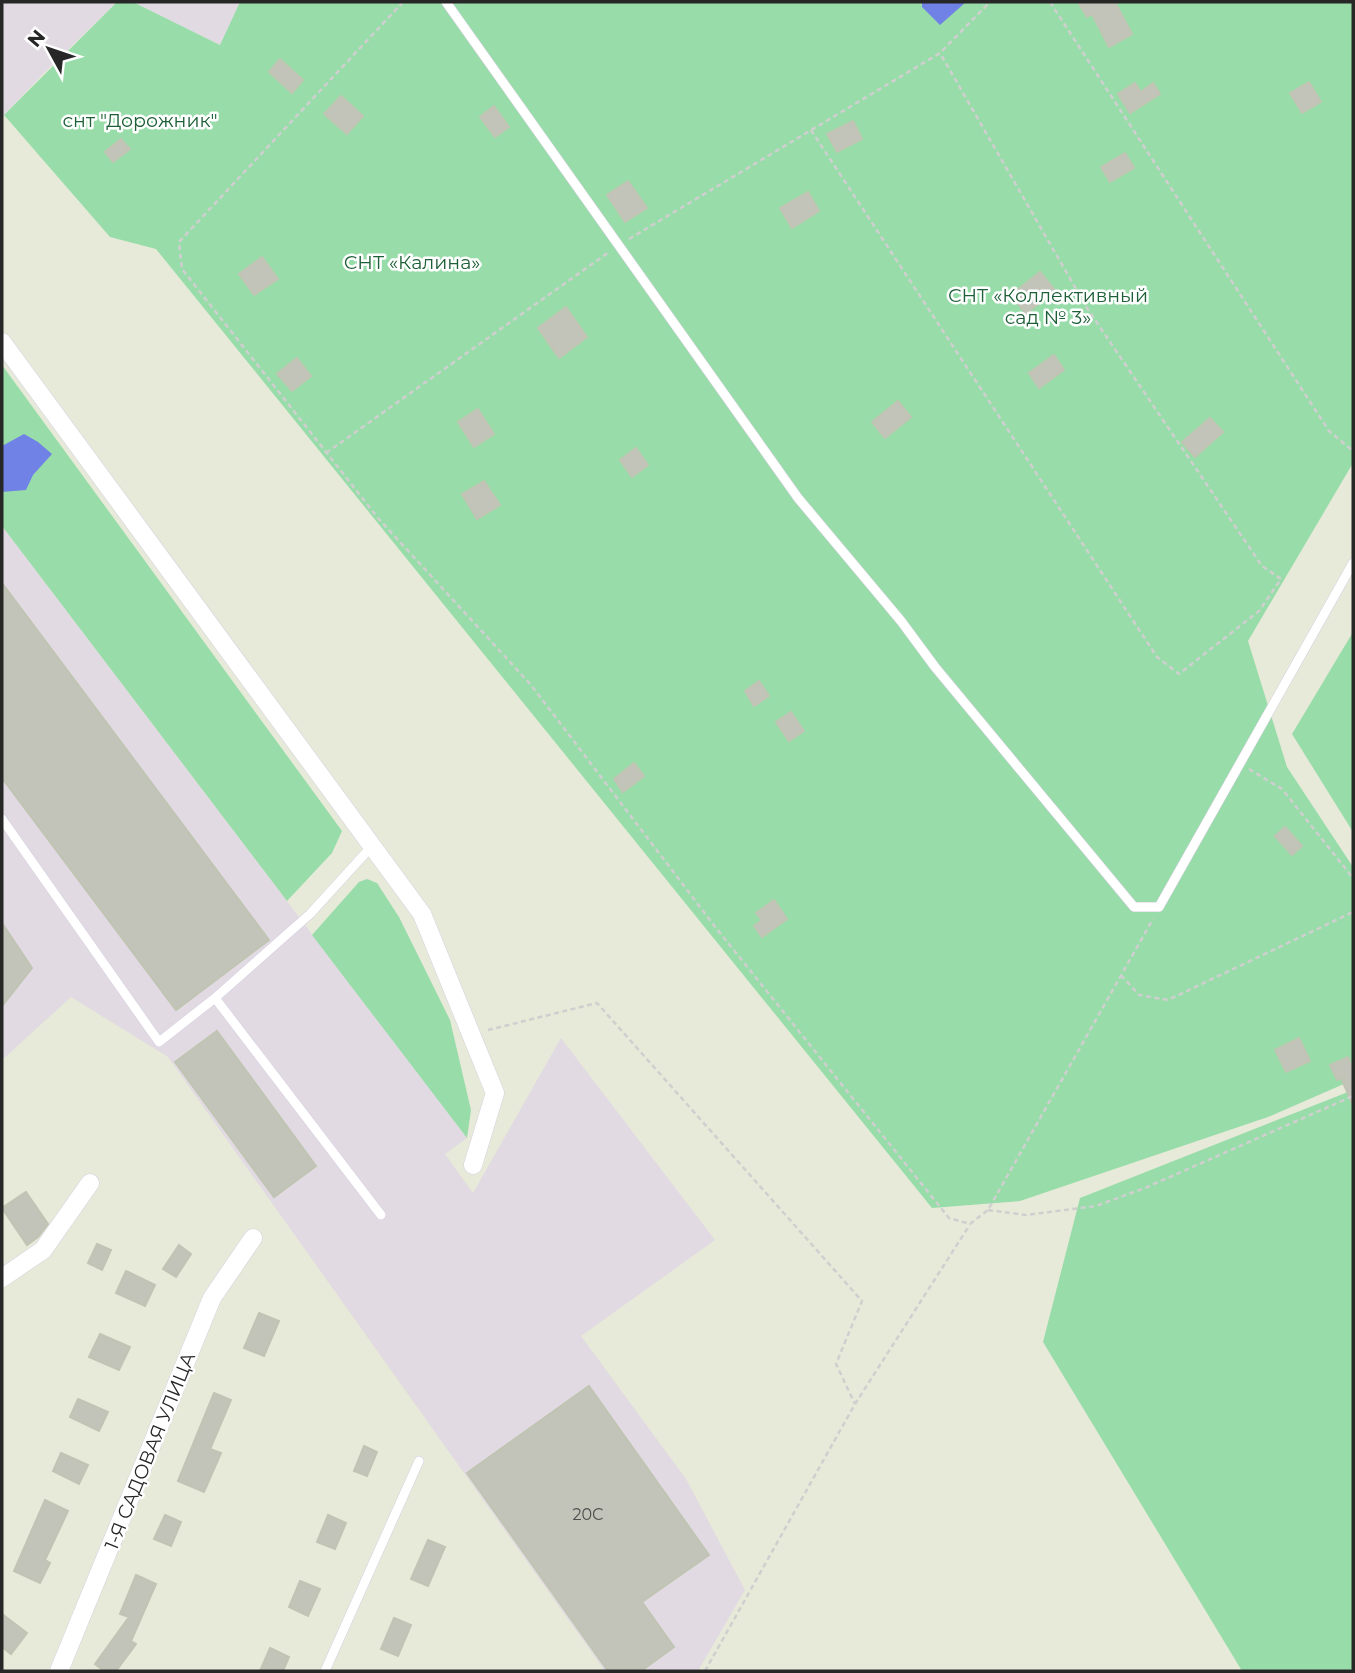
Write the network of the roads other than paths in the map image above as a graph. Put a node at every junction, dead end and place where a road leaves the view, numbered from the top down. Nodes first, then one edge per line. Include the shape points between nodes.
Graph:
1 (446, 2) edge
2 (2, 342) edge
3 (1353, 563) edge
4 (2, 819) edge
5 (372, 846) junction
6 (215, 998) junction
7 (473, 1165) dead end
8 (90, 1183) dead end
9 (381, 1216) dead end
10 (253, 1238) dead end
11 (2, 1278) edge
12 (419, 1461) dead end
13 (59, 1671) edge
14 (324, 1671) edge

1 - 3 lane via 798,498 1134,907 1159,907
2 - 5 street
4 - 6 lane via 159,1042
5 - 6 lane via 310,914
5 - 7 street via 422,914 495,1093
6 - 9 lane
8 - 11 street via 43,1250
10 - 13 street, 1-Я САДОВАЯ УЛИЦА via 212,1298
12 - 14 lane

